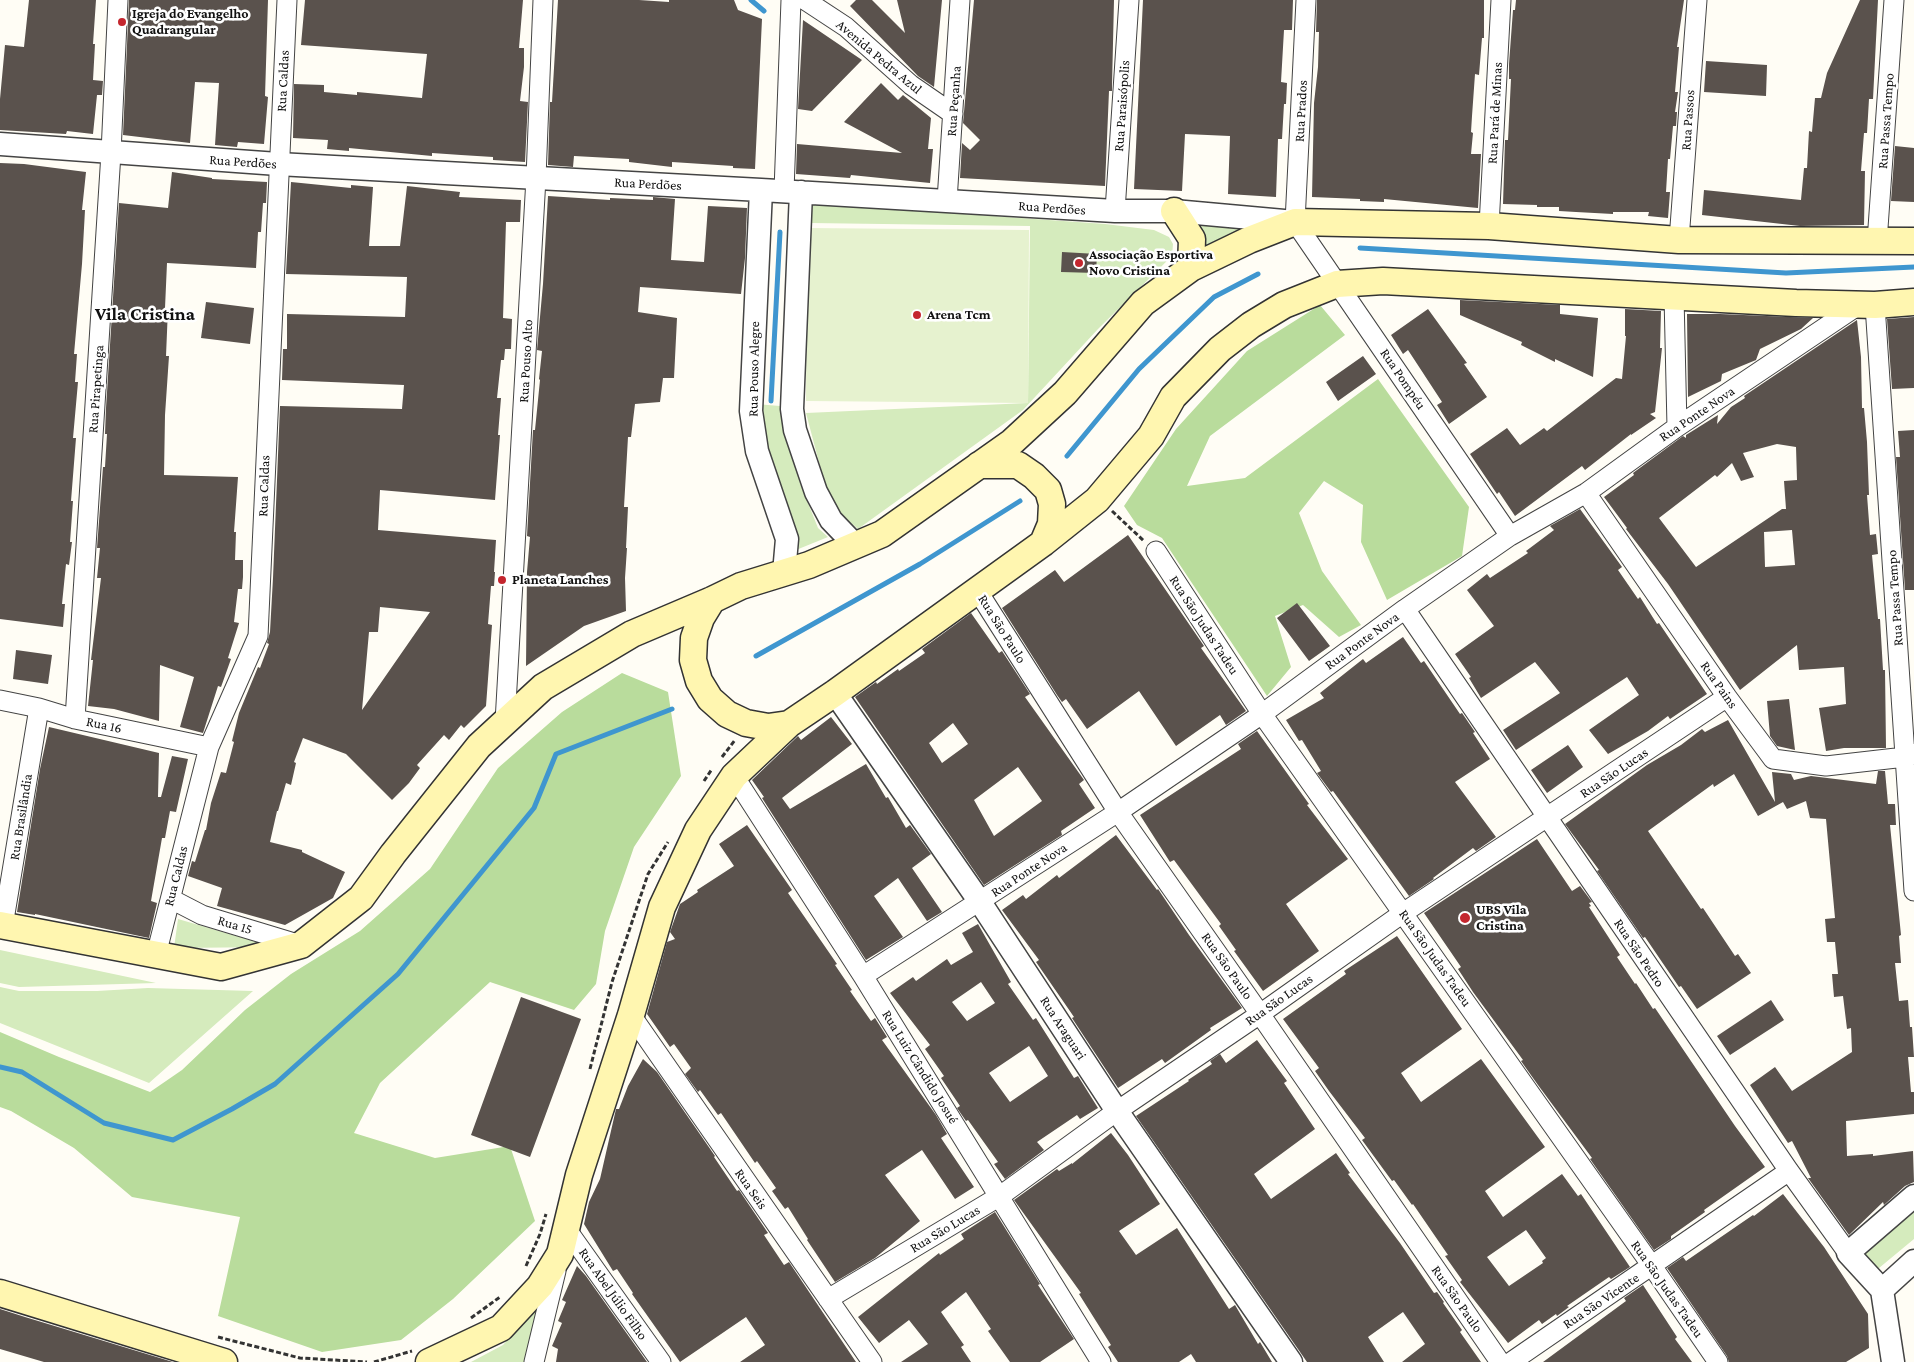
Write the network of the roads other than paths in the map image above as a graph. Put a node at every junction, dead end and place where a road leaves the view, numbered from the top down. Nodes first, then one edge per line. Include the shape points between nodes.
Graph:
1 (118, 0) edge
2 (287, 0) edge
3 (543, 0) edge
4 (790, 0) edge
5 (806, 0) edge
6 (960, 0) edge
7 (1129, 0) edge
8 (1306, 0) edge
9 (1501, 0) edge
10 (1697, 0) edge
11 (1894, 0) edge
12 (953, 114) junction
13 (0, 144) edge
14 (111, 153) junction
15 (278, 164) junction
16 (536, 178) junction
17 (762, 190) junction
18 (793, 192) junction
19 (948, 201) junction
20 (1174, 210) junction
21 (1115, 211) junction
22 (1295, 222) junction
23 (1489, 226) junction
24 (1679, 240) junction
25 (1914, 241) edge
26 (1877, 242) junction
27 (1191, 268) junction
28 (1338, 284) junction
29 (1674, 296) junction
30 (1914, 302) edge
31 (1868, 305) junction
32 (1677, 427) junction
33 (979, 465) junction
34 (1586, 493) junction
35 (1510, 536) junction
36 (1043, 543) junction
37 (855, 545) junction
38 (1156, 551) road end
39 (784, 573) junction
40 (977, 590) junction
41 (712, 600) junction
42 (1405, 609) junction
43 (835, 693) junction
44 (1726, 696) junction
45 (0, 700) edge
46 (39, 708) junction
47 (1262, 714) junction
48 (75, 719) junction
49 (505, 722) junction
50 (789, 724) junction
51 (208, 748) junction
52 (1910, 755) edge
53 (722, 768) junction
54 (1118, 812) junction
55 (1547, 818) junction
56 (1914, 892) edge
57 (171, 899) junction
58 (980, 902) junction
59 (1403, 913) junction
60 (1, 926) edge
61 (301, 945) junction
62 (156, 955) junction
63 (863, 976) junction
64 (1260, 1014) junction
65 (631, 1015) junction
66 (1117, 1111) junction
67 (1789, 1171) junction
68 (1000, 1196) junction
69 (1914, 1196) edge
70 (565, 1227) junction
71 (1848, 1253) junction
72 (560, 1254) junction
73 (1914, 1261) edge
74 (1652, 1266) junction
75 (1882, 1290) junction
76 (0, 1293) edge
77 (828, 1299) junction
78 (423, 1356) edge
79 (224, 1362) edge
80 (534, 1362) edge
81 (661, 1362) edge
82 (872, 1362) edge
83 (1101, 1362) edge
84 (1291, 1362) edge
85 (1500, 1362) edge
86 (1512, 1362) edge
87 (1718, 1362) edge
88 (1893, 1362) edge

1 - 14 street, Rua Pirapetinga
2 - 15 street, Rua Caldas
3 - 16 street, Rua Pouso Alto
4 - 18 street
5 - 12 street, Avenida Pedra Azul via 846,27 911,85
6 - 12 street, Rua Peçanha
7 - 21 street, Rua Paraisópolis
8 - 22 street, Rua Prados
9 - 23 street, Rua Pará de Minas
10 - 24 street, Rua Passos
11 - 26 street, Rua Passa Tempo
12 - 19 street, Rua Peçanha
13 - 14 street, Rua Perdões
14 - 15 street, Rua Perdões
14 - 48 street, Rua Pirapetinga
15 - 16 street, Rua Perdões
15 - 51 street, Rua Caldas via 258,636
16 - 17 street, Rua Perdões
16 - 49 street, Rua Pouso Alto
17 - 18 street, Rua Perdões
17 - 39 street, Rua Pouso Alegre via 751,411 757,451 788,539
18 - 19 street, Rua Perdões
18 - 37 street via 792,409 795,430 823,506 831,520
19 - 21 street, Rua Perdões
20 - 21 street, Rua Perdões
20 - 22 street, Rua Perdões
20 - 27 main road via 1192,239
22 - 23 main road
22 - 27 main road via 1248,240
22 - 28 street, Rua Pompéu
23 - 24 main road
24 - 26 main road
25 - 26 main road
27 - 33 main road via 1143,303 1065,393 1012,442
28 - 29 main road via 1384,281
28 - 35 street, Rua Pompéu
28 - 36 main road via 1284,305 1220,349 1174,397 1151,436 1099,498
29 - 31 main road
29 - 32 street
30 - 31 main road
31 - 32 street, Rua Ponte Nova
31 - 52 street, Rua Passa Tempo
32 - 34 street, Rua Ponte Nova
33 - 36 main road via 1018,465 1048,490 1052,504 1051,524
33 - 37 main road via 882,534
34 - 35 street, Rua Ponte Nova
34 - 44 street, Rua Pains
35 - 42 street, Rua Ponte Nova
36 - 40 main road
37 - 39 main road
38 - 47 street, Rua São Judas Tadeu
39 - 41 main road via 740,586
40 - 43 main road
40 - 54 street, Rua São Paulo
41 - 49 main road via 624,638 543,687
41 - 50 main road via 701,618 693,652 699,681 710,700 727,714 746,723 768,727
42 - 47 street, Rua Ponte Nova
42 - 55 street, Rua São Pedro
43 - 50 main road
43 - 58 street, Rua Araguari
44 - 52 street, Rua Pains via 1773,759 1826,766
44 - 55 street, Rua São Lucas
45 - 46 street, Rua 16
46 - 48 street, Rua 16
46 - 60 street, Rua Brasilândia
47 - 54 street, Rua Ponte Nova
47 - 59 street, Rua São Judas Tadeu
48 - 51 street, Rua 16
49 - 61 main road via 479,746 361,898
50 - 53 main road
51 - 57 street, Rua Caldas
52 - 56 street, Rua Passa Tempo
53 - 63 street, Rua Luiz Cândido Josué
53 - 65 main road via 698,830 662,907
54 - 58 street, Rua Ponte Nova
54 - 64 street, Rua São Paulo
55 - 59 street, Rua São Lucas
55 - 67 street, Rua São Pedro
57 - 61 street, Rua 15 via 202,915
57 - 62 street, Rua Caldas
58 - 63 street, Rua Ponte Nova
58 - 66 street, Rua Araguari
59 - 64 street, Rua São Lucas
59 - 74 street, Rua São Judas Tadeu
60 - 62 main road
61 - 62 main road via 220,967
63 - 68 street, Rua Luiz Cândido Josué
64 - 66 street, Rua São Lucas
64 - 85 street, Rua São Paulo
65 - 70 main road
65 - 77 street, Rua Seis
66 - 68 street, Rua São Lucas
66 - 84 street, Rua Araguari
67 - 71 street, Rua São Pedro
67 - 74 street, Rua São Vicente
68 - 77 street, Rua São Lucas
68 - 83 street, Rua Luiz Cândido Josué
69 - 71 street
70 - 72 main road
70 - 81 street, Rua Abel Júlio Filho
71 - 75 street, Rua São Pedro
72 - 78 main road via 540,1286 501,1328
72 - 80 street
73 - 75 street
74 - 86 street, Rua São Vicente
74 - 87 street, Rua São Judas Tadeu
75 - 88 street
76 - 79 main road
77 - 82 street, Rua Seis

